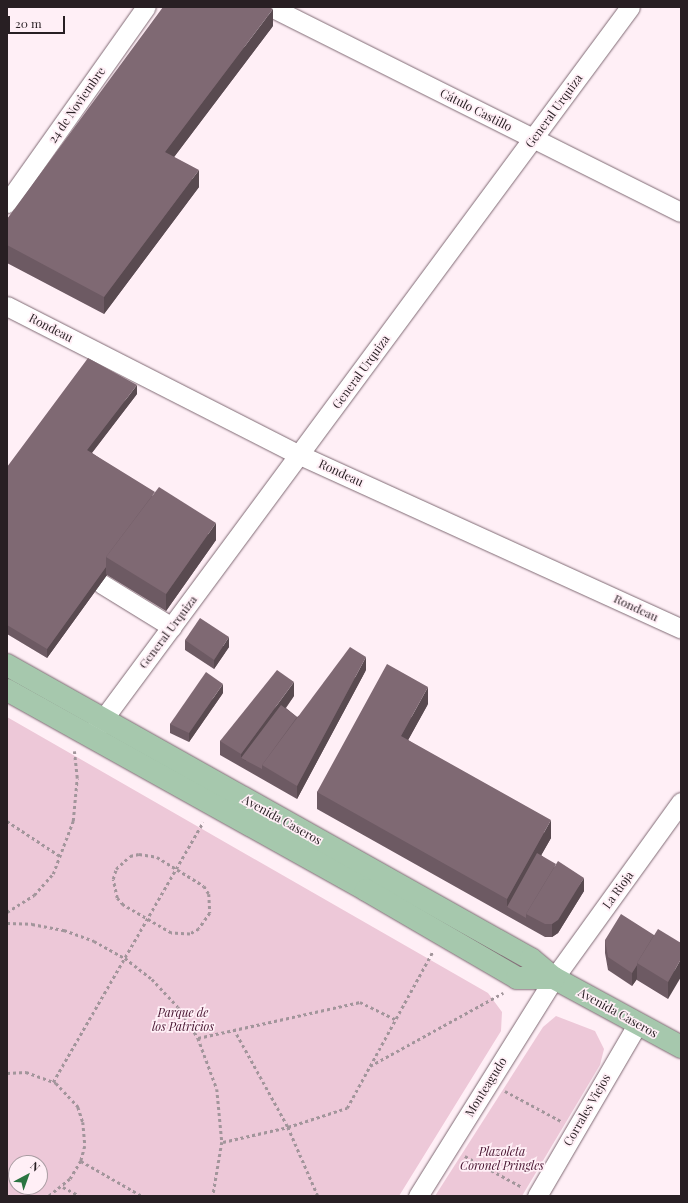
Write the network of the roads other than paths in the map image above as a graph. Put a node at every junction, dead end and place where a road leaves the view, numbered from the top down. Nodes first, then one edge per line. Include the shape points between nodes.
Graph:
1 (146, 7) edge
2 (271, 7) edge
3 (630, 7) edge
4 (533, 139) junction
5 (7, 203) edge
6 (681, 212) edge
7 (7, 306) edge
8 (300, 455) junction
9 (102, 584) edge
10 (172, 627) junction
11 (681, 629) edge
12 (7, 665) edge
13 (7, 690) edge
14 (96, 728) junction
15 (681, 802) edge
16 (554, 978) junction
17 (638, 1023) junction
18 (681, 1047) edge
19 (418, 1196) edge
20 (537, 1196) edge

1 - 5 street, 24 de Noviembre
2 - 4 street, Cátulo Castillo
3 - 4 street, General Urquiza
4 - 6 street, Cátulo Castillo
4 - 8 street, General Urquiza
7 - 8 street, Rondeau
8 - 10 street, General Urquiza
8 - 11 street, Rondeau
9 - 10 street
10 - 14 street, General Urquiza
12 - 14 main road, Avenida Caseros
13 - 14 main road, Avenida Caseros via 71,725
14 - 16 main road, Avenida Caseros via 532,959
14 - 16 main road, Avenida Caseros via 213,805 517,978
15 - 16 street, La Rioja
16 - 17 main road, Avenida Caseros
16 - 19 street, Monteagudo
17 - 18 main road, Avenida Caseros
17 - 20 street, Corrales Viejos

